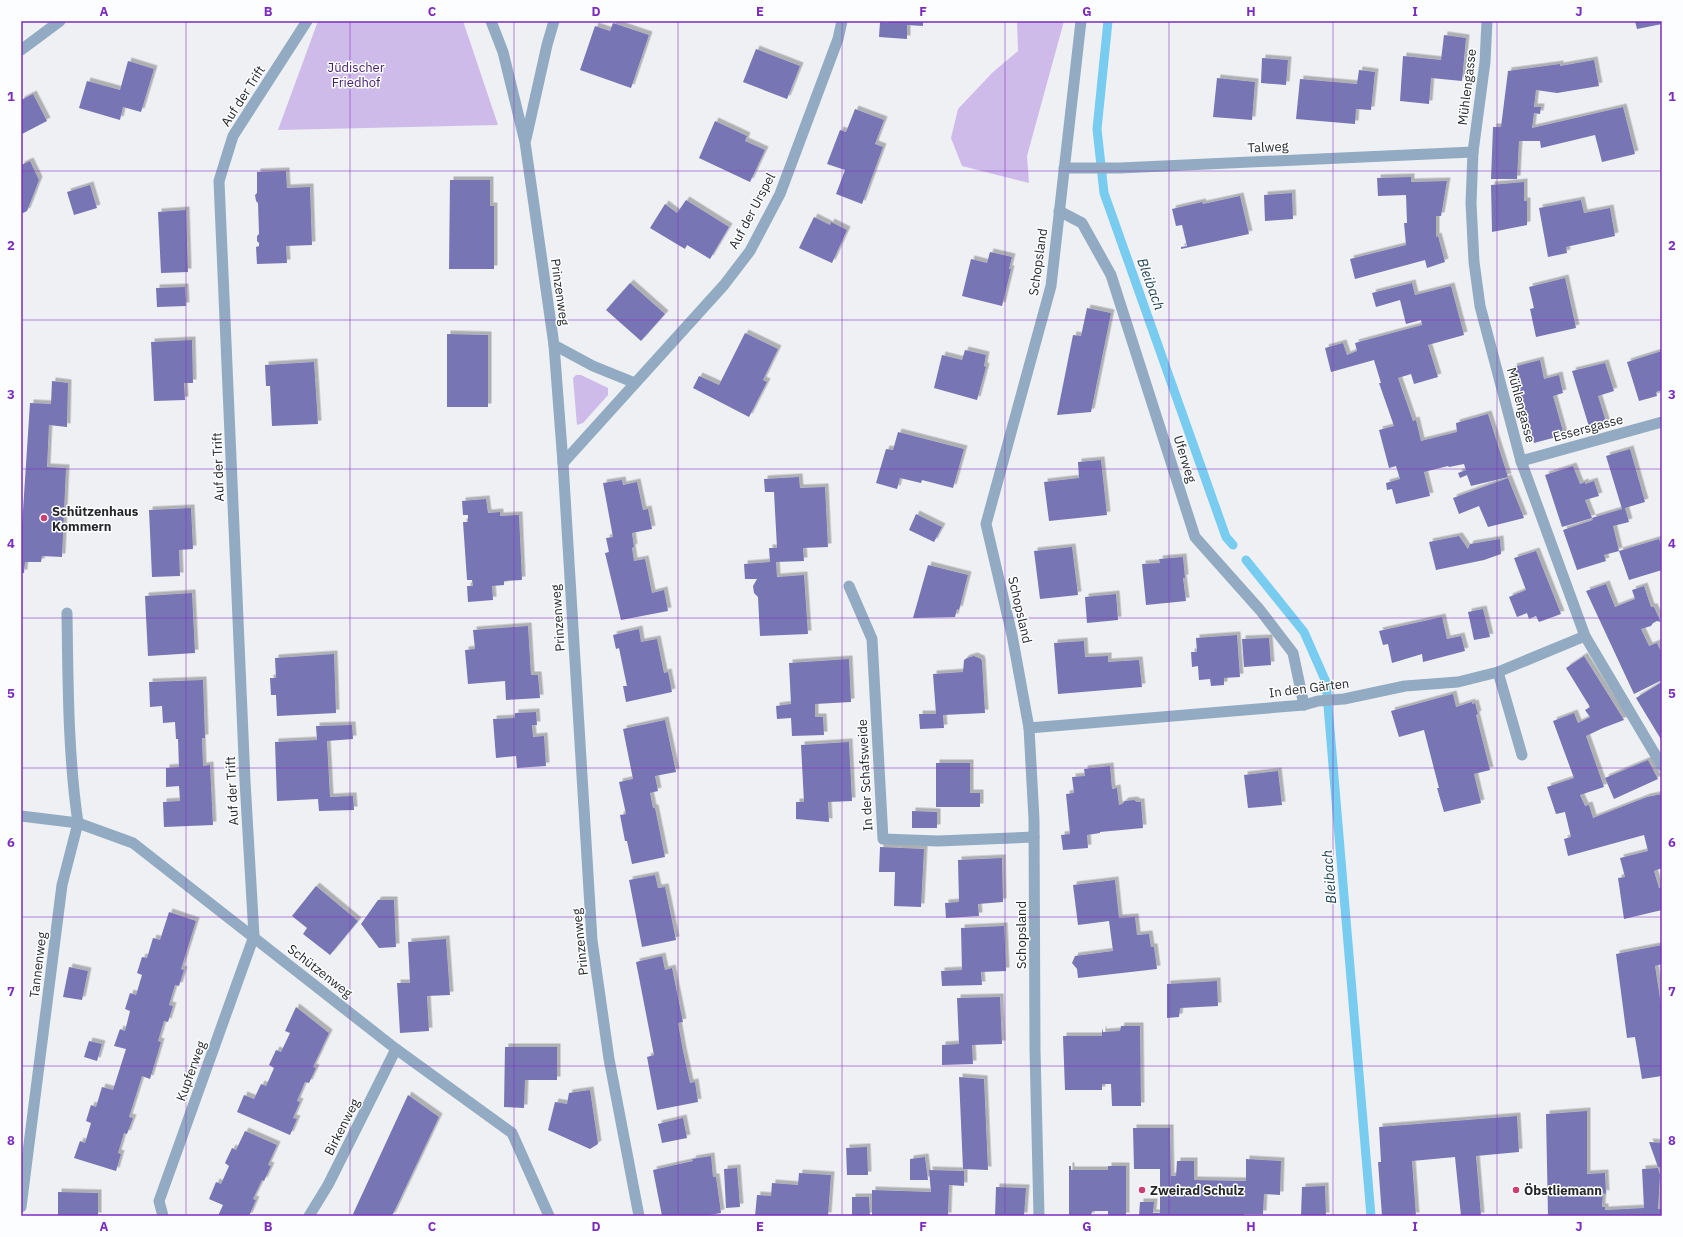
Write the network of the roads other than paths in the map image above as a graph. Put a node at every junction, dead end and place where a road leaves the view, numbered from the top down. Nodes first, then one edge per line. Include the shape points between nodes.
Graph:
1 (60, 21) edge
2 (307, 21) edge
3 (491, 21) edge
4 (554, 21) edge
5 (842, 21) edge
6 (1081, 21) edge
7 (1487, 21) edge
8 (21, 50) edge
9 (525, 142) junction
10 (1473, 152) junction
11 (1064, 168) junction
12 (1059, 211) junction
13 (554, 345) junction
14 (635, 384) junction
15 (1662, 422) edge
16 (1522, 461) junction
17 (563, 463) junction
18 (849, 586) dead end
19 (66, 613) dead end
20 (1585, 636) junction
21 (1498, 672) junction
22 (1304, 705) junction
23 (1029, 728) junction
24 (1522, 756) dead end
25 (1662, 766) edge
26 (21, 816) edge
27 (78, 823) junction
28 (1034, 837) junction
29 (254, 936) junction
30 (396, 1049) junction
31 (21, 1207) edge
32 (164, 1216) edge
33 (309, 1216) edge
34 (549, 1216) edge
35 (639, 1216) edge
36 (1039, 1216) edge

1 - 8 street
2 - 29 street, Auf der Trift via 233,136 219,181
3 - 9 street, Prinzenweg via 503,52
4 - 9 street
5 - 14 street, Auf der Urspel via 780,194 750,251 724,285
6 - 11 street, Schopsland
7 - 10 street, Mühlengasse via 1485,62
9 - 13 street, Prinzenweg
10 - 11 street, Talweg via 1120,168
10 - 16 street, Mühlengasse via 1471,203 1474,262 1480,306
11 - 12 street, Schopsland
12 - 22 street, Uferweg via 1082,223 1112,274 1195,537 1260,610 1292,653
12 - 23 street, Schopsland via 1051,286 986,524 1012,634
13 - 14 street via 593,366
13 - 17 street, Prinzenweg
14 - 17 street, Auf der Urspel
15 - 16 street, Essersgasse
16 - 20 street, Mühlengasse
17 - 35 street, Prinzenweg via 592,940 609,1059
18 - 28 street, In der Schafsweide via 872,639 883,839 938,841
19 - 27 street via 74,798
20 - 21 street, In den Gärten
20 - 25 street, Mühlengasse
21 - 22 street, In den Gärten via 1458,682 1405,686
21 - 24 street
22 - 23 street, In den Gärten
23 - 28 street, Schopsland
26 - 27 street, Schützenweg
27 - 29 street, Schützenweg via 132,843
27 - 31 street, Tannenweg via 62,884
28 - 36 street, Schopsland
29 - 30 street, Schützenweg
29 - 32 street, Kupferweg via 159,1201
30 - 33 street, Birkenweg via 328,1185
30 - 34 street, Schützenweg via 512,1133

